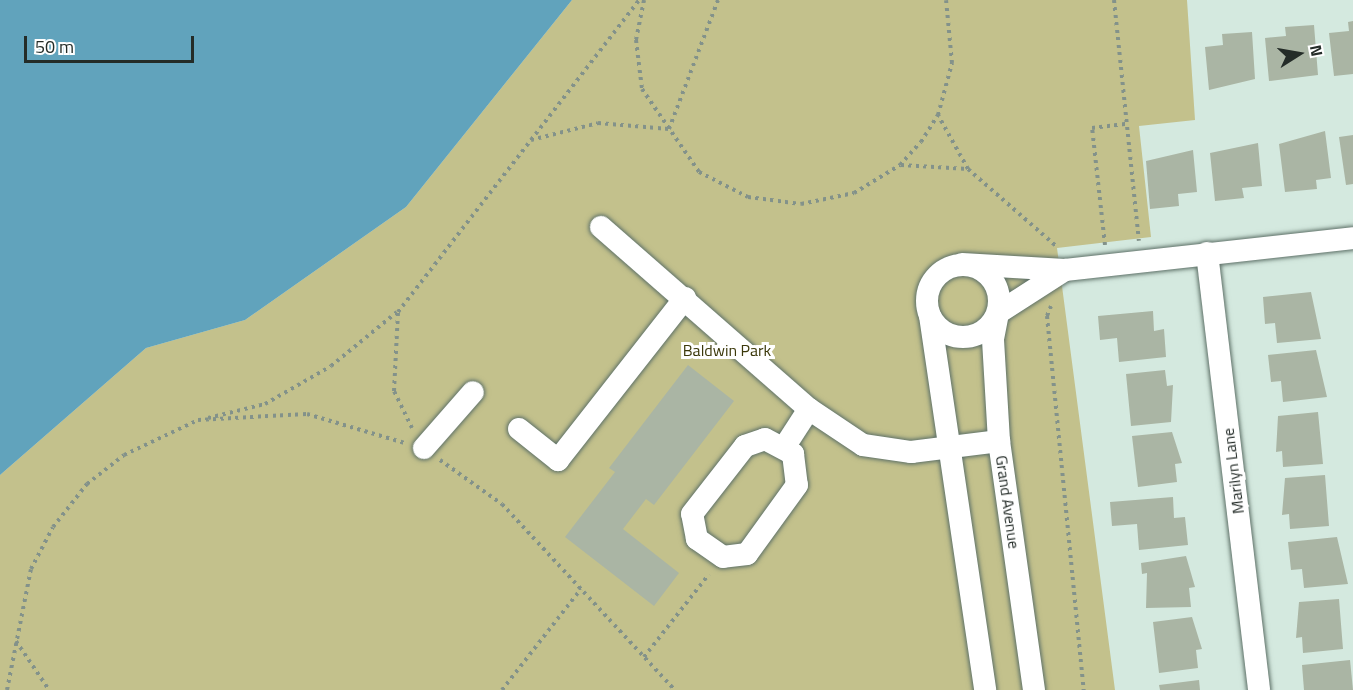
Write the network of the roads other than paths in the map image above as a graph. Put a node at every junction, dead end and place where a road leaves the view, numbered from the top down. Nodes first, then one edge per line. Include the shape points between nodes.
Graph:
1 (601, 227) dead end
2 (1353, 237) edge
3 (1207, 253) junction
4 (962, 264) junction
5 (1065, 270) junction
6 (685, 298) junction
7 (998, 314) junction
8 (930, 316) junction
9 (473, 392) dead end
10 (809, 409) junction
11 (519, 429) dead end
12 (999, 441) junction
13 (785, 446) junction
14 (424, 448) road end
15 (949, 449) junction
16 (985, 690) edge
17 (1034, 690) edge
18 (1259, 690) edge

1 - 6 street
2 - 3 street
3 - 5 street
3 - 18 street, Marilyn Lane
4 - 5 street
4 - 7 street, Grand Avenue via 993,279
4 - 8 street via 932,281
5 - 7 street
6 - 10 street
6 - 11 street via 558,460
7 - 8 street via 983,332 959,337 937,327
7 - 12 street, Grand Avenue via 993,339
8 - 15 street
9 - 14 street
10 - 13 street
10 - 15 street via 863,445 911,452
12 - 15 street
12 - 17 street, Grand Avenue
13 - 13 street via 765,439 745,446 692,514 697,538 723,558 747,554 792,494 797,464
15 - 16 street

